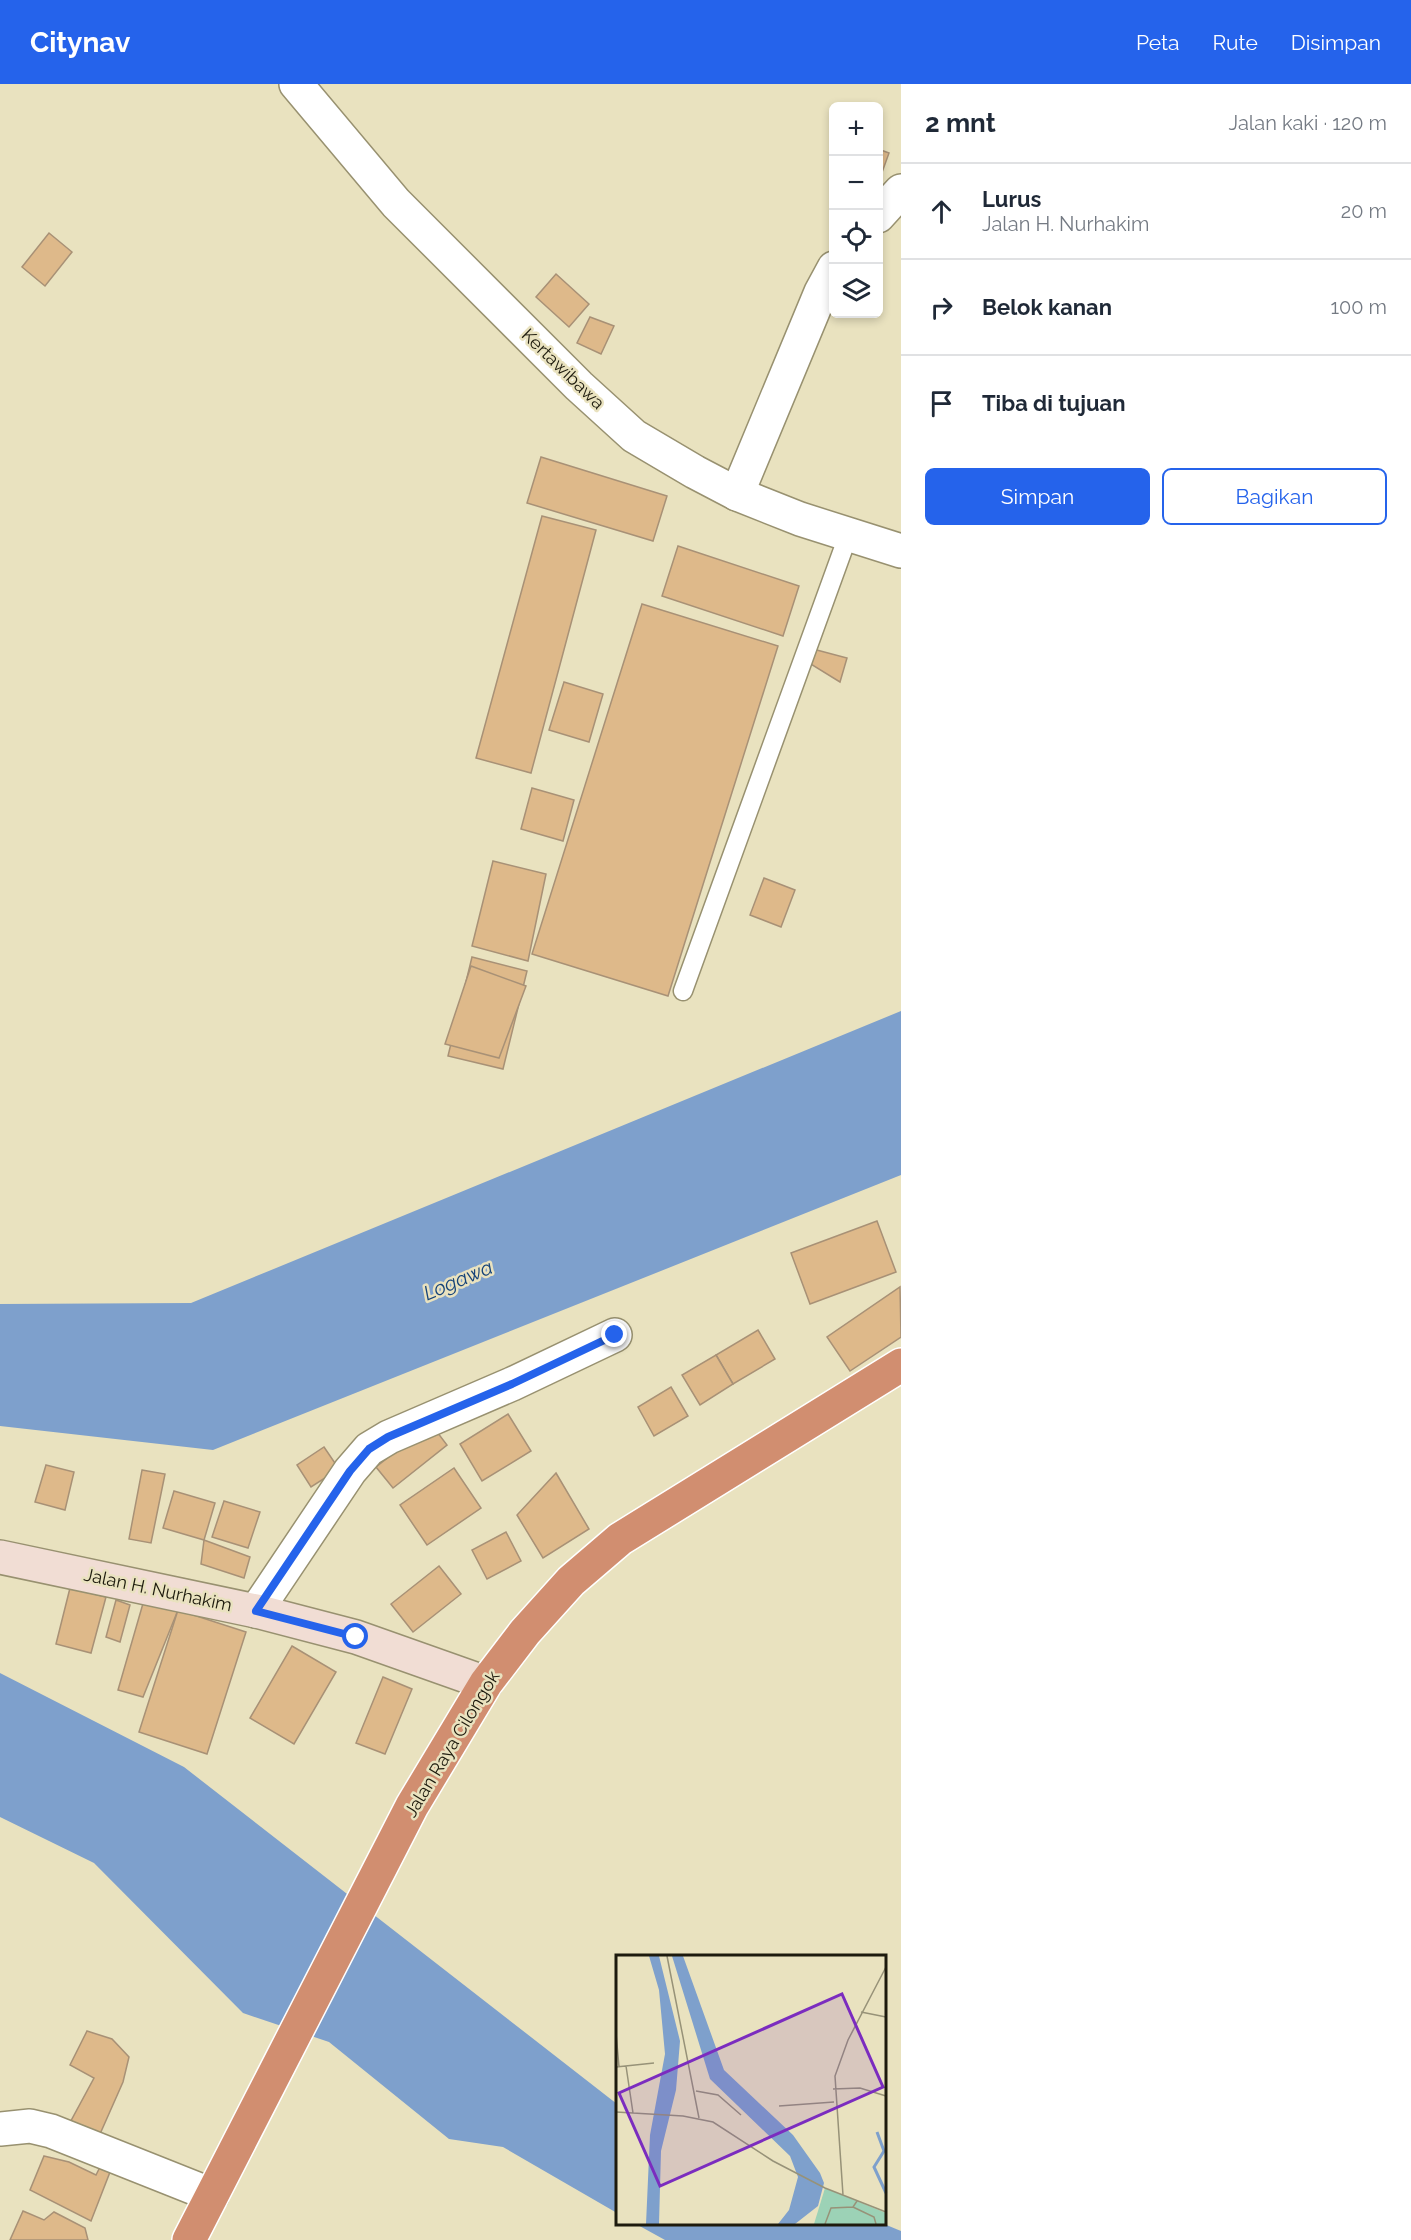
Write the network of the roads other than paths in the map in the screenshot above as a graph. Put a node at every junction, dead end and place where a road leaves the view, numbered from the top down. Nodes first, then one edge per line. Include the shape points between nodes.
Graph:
1 (296, 84) edge
2 (901, 191) edge
3 (883, 211) edge
4 (829, 277) edge
5 (737, 494) junction
6 (849, 533) junction
7 (901, 551) edge
8 (683, 991) dead end
9 (615, 1335) dead end
10 (901, 1365) edge
11 (0, 1557) edge
12 (256, 1611) junction
13 (486, 1683) junction
14 (0, 2128) edge
15 (212, 2195) junction
16 (189, 2240) edge

1 - 5 street, Kertawibawa via 396,203 579,386 634,436
2 - 3 street
4 - 5 street
5 - 6 street, Kertawibawa
6 - 7 street, Kertawibawa
6 - 8 lane
9 - 12 street via 369,1449
10 - 13 highway, Jalan Raya Cilongok via 620,1539 571,1581
11 - 12 main road, Jalan H. Nurhakim
12 - 13 main road, Jalan H. Nurhakim via 356,1637
13 - 15 highway, Jalan Raya Cilongok via 412,1806
14 - 15 street via 30,2126 51,2131
15 - 16 highway, Jalan Raya Cilongok

